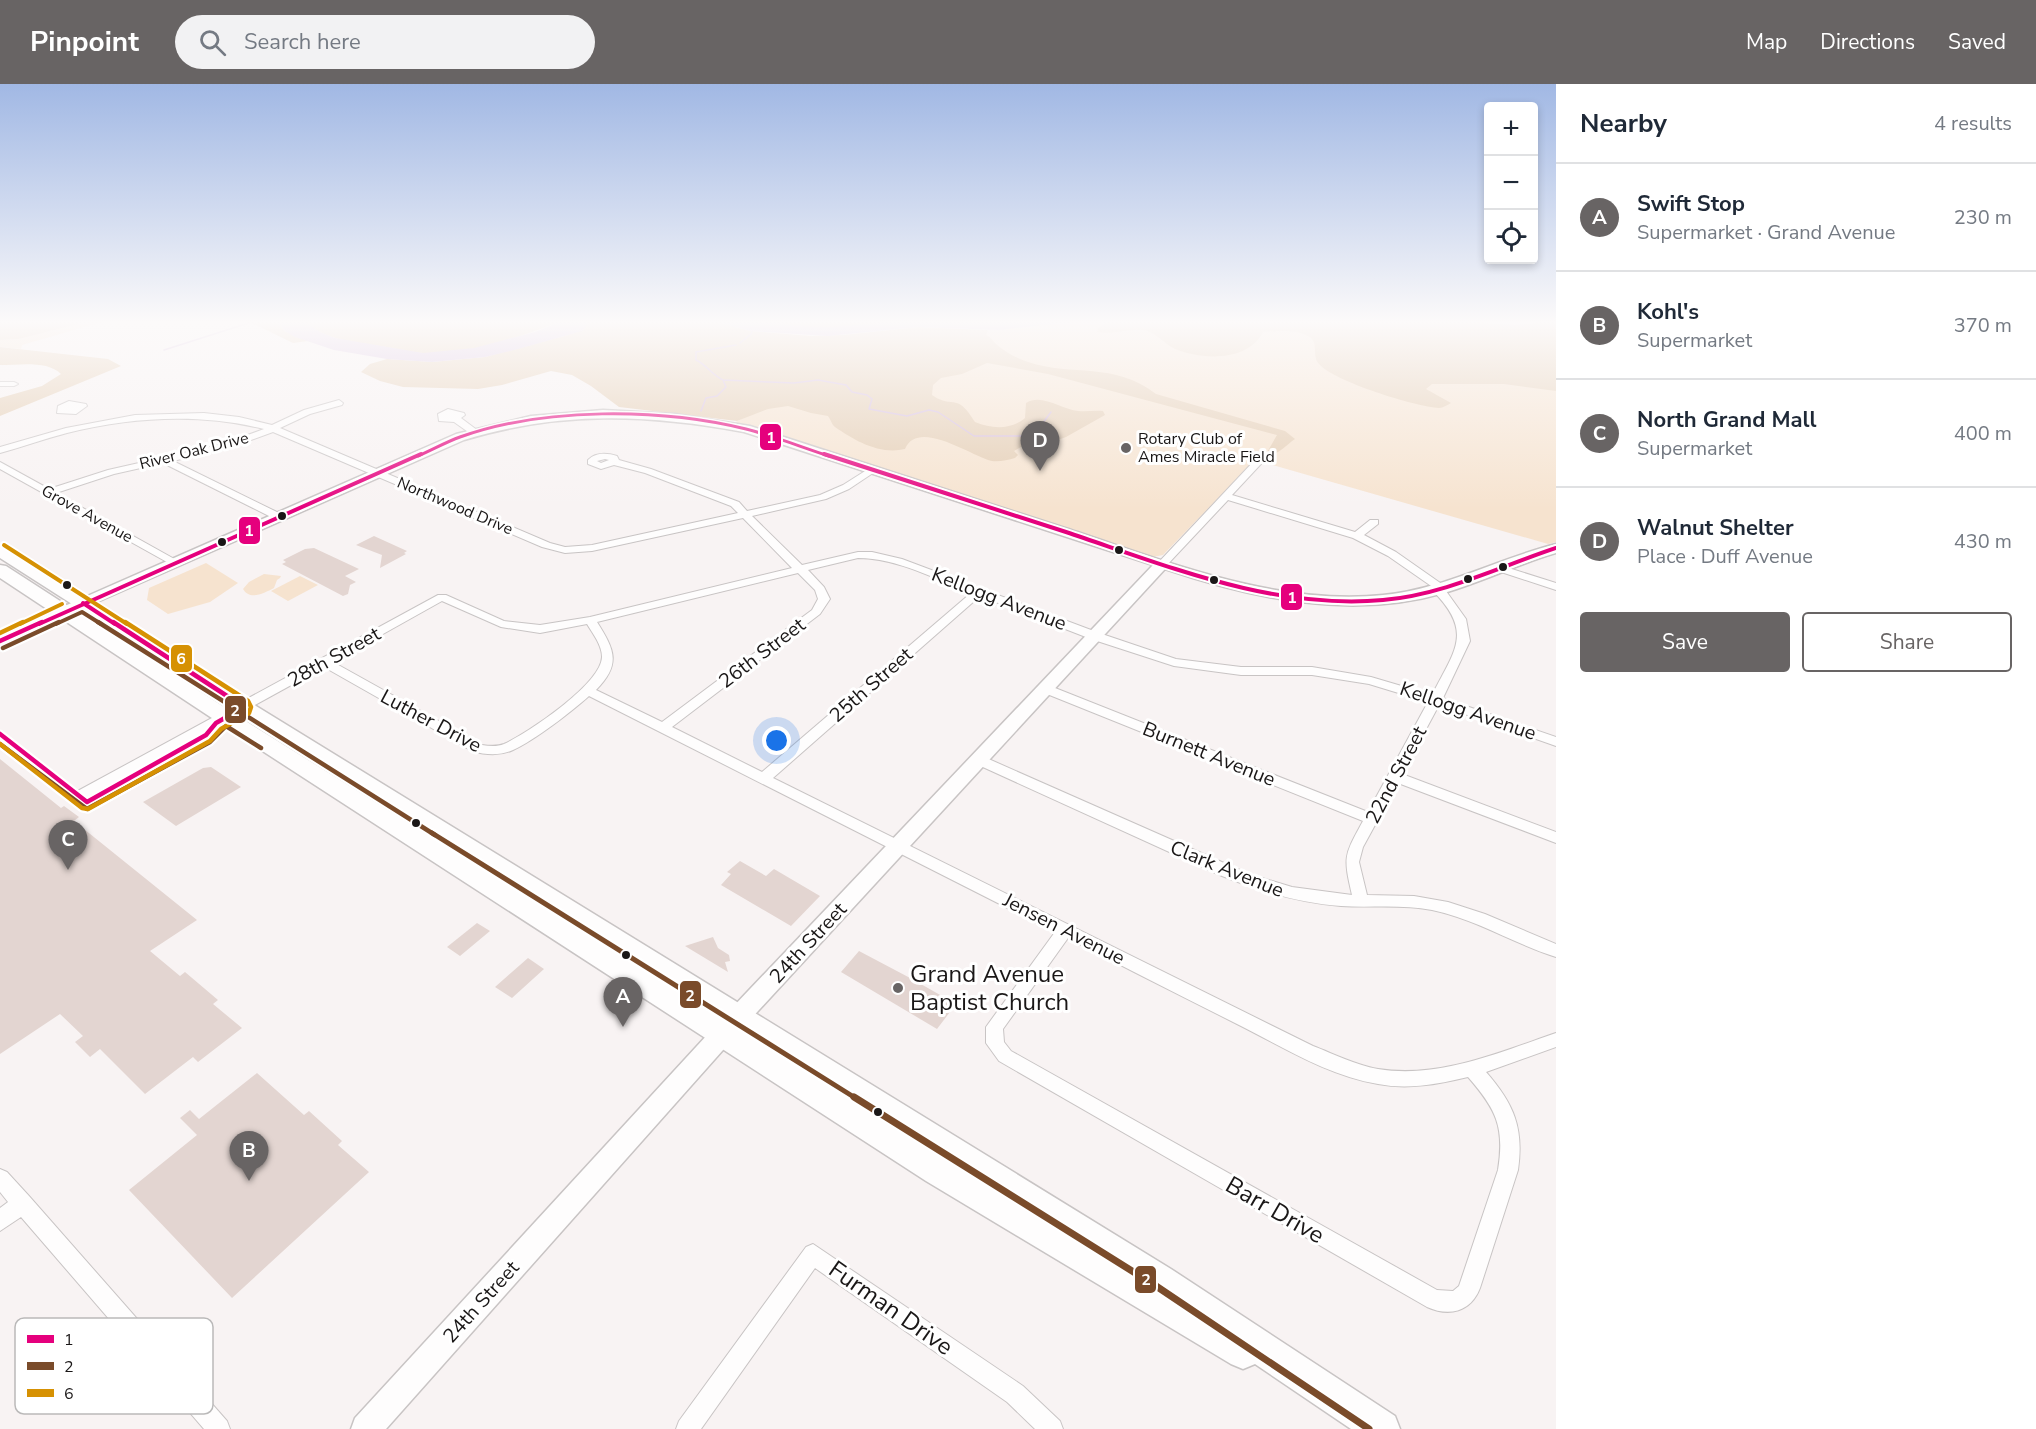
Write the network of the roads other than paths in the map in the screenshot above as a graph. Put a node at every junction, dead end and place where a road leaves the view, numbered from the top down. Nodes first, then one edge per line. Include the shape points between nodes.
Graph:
1 (0, 384) edge
2 (14, 384) dead end
3 (339, 403) dead end
4 (76, 411) dead end
5 (456, 419) dead end
6 (97, 424) junction
7 (273, 428) junction
8 (474, 432) junction
9 (0, 450) edge
10 (166, 460) junction
11 (614, 462) dead end
12 (1257, 463) dead end
13 (0, 465) edge
14 (873, 469) junction
15 (377, 473) junction
16 (48, 492) junction
17 (1226, 496) junction
18 (747, 514) junction
19 (279, 517) junction
20 (1374, 522) dead end
21 (1357, 536) junction
22 (1556, 548) edge
23 (0, 552) edge
24 (174, 563) junction
25 (1162, 564) junction
26 (800, 568) junction
27 (1498, 568) junction
28 (0, 570) edge
29 (1556, 587) edge
30 (1440, 589) junction
31 (978, 592) junction
32 (442, 597) joint
33 (74, 607) junction
34 (590, 620) junction
35 (1095, 636) junction
36 (0, 641) edge
37 (324, 662) junction
38 (1046, 688) junction
39 (590, 691) junction
40 (1436, 700) junction
41 (228, 716) junction
42 (663, 728) junction
43 (1556, 742) edge
44 (979, 760) junction
45 (1394, 776) junction
46 (764, 778) junction
47 (83, 799) dead end
48 (1372, 819) junction
49 (1556, 837) edge
50 (898, 846) junction
51 (1361, 901) junction
52 (1065, 930) junction
53 (1556, 951) edge
54 (731, 1025) junction
55 (1556, 1040) edge
56 (1472, 1068) junction
57 (0, 1178) edge
58 (22, 1203) junction
59 (0, 1221) edge
60 (122, 1318) edge
61 (206, 1414) edge
62 (219, 1429) edge
63 (366, 1429) edge
64 (687, 1429) edge
65 (1052, 1429) edge
66 (1372, 1429) edge
67 (1382, 1429) edge

1 - 2 street
3 - 7 street, River Oak Drive
4 - 6 street
5 - 8 street
6 - 7 street, Northwood Drive via 197,416 242,420
6 - 9 street, Northwood Drive
7 - 10 street, River Oak Drive via 226,446
7 - 15 street, Northwood Drive
8 - 14 main road via 552,416 606,413 673,417 746,429
8 - 15 main road
10 - 16 street, River Oak Drive
10 - 19 street
11 - 18 street via 721,497
12 - 17 street, 24th Street
13 - 16 street, Grove Avenue
14 - 18 street, Northwood Drive via 823,498
14 - 25 main road
15 - 18 street, Northwood Drive via 565,550 592,548
15 - 19 main road
16 - 24 street, Grove Avenue
17 - 21 street, 22nd Street
17 - 25 street, 24th Street
18 - 26 street
19 - 24 main road
20 - 21 street
21 - 30 street, 22nd Street via 1392,554
22 - 27 main road
23 - 33 main road
24 - 33 main road
25 - 30 main road via 1251,590 1316,598 1375,600
25 - 35 main road, 24th Street
26 - 31 street, Kellogg Avenue via 846,556 872,555
26 - 34 street, Kellogg Avenue
26 - 42 street, 26th Street via 820,589 822,605
27 - 29 street
27 - 30 main road
28 - 33 main road
30 - 40 street, 22nd Street via 1454,607 1464,632 1462,650
31 - 35 street, Kellogg Avenue
31 - 46 street, 25th Street
32 - 34 street, Kellogg Avenue via 491,621 514,627 540,629
32 - 37 street, 28th Street
33 - 36 street
33 - 41 main road
34 - 39 street, Luther Drive via 604,643 608,661 599,682
35 - 38 main road, 24th Street
35 - 40 street, Kellogg Avenue via 1194,666 1342,675
37 - 39 street, Luther Drive via 486,751 509,747
37 - 41 street, 28th Street
38 - 44 main road, 24th Street
38 - 48 street, Burnett Avenue
39 - 42 street, Jensen Avenue
40 - 43 street, Kellogg Avenue
40 - 45 street, 22nd Street
41 - 47 street, 28th Street via 206,735
41 - 54 main road
42 - 46 street, Jensen Avenue
44 - 50 main road, 24th Street
44 - 51 street, Clark Avenue via 1249,881 1309,897
45 - 48 street, 22nd Street
45 - 49 street
46 - 50 street, Jensen Avenue
48 - 51 street, 22nd Street via 1352,862
50 - 52 street, Jensen Avenue
50 - 54 main road, 24th Street
51 - 53 street, Clark Avenue via 1434,904
52 - 56 street, Jensen Avenue via 1307,1051 1350,1068 1409,1078 1442,1076
52 - 56 street, Barr Drive via 995,1027 993,1036 1000,1051 1434,1300 1450,1303 1463,1299 1470,1288 1512,1152 1512,1132 1505,1113
54 - 63 main road, 24th Street
54 - 66 main road via 937,1170
54 - 67 main road via 1160,1280
55 - 56 street, Jensen Avenue
57 - 58 street
58 - 59 street
58 - 60 street
61 - 62 street
64 - 65 street, Furman Drive via 813,1254 1015,1394

